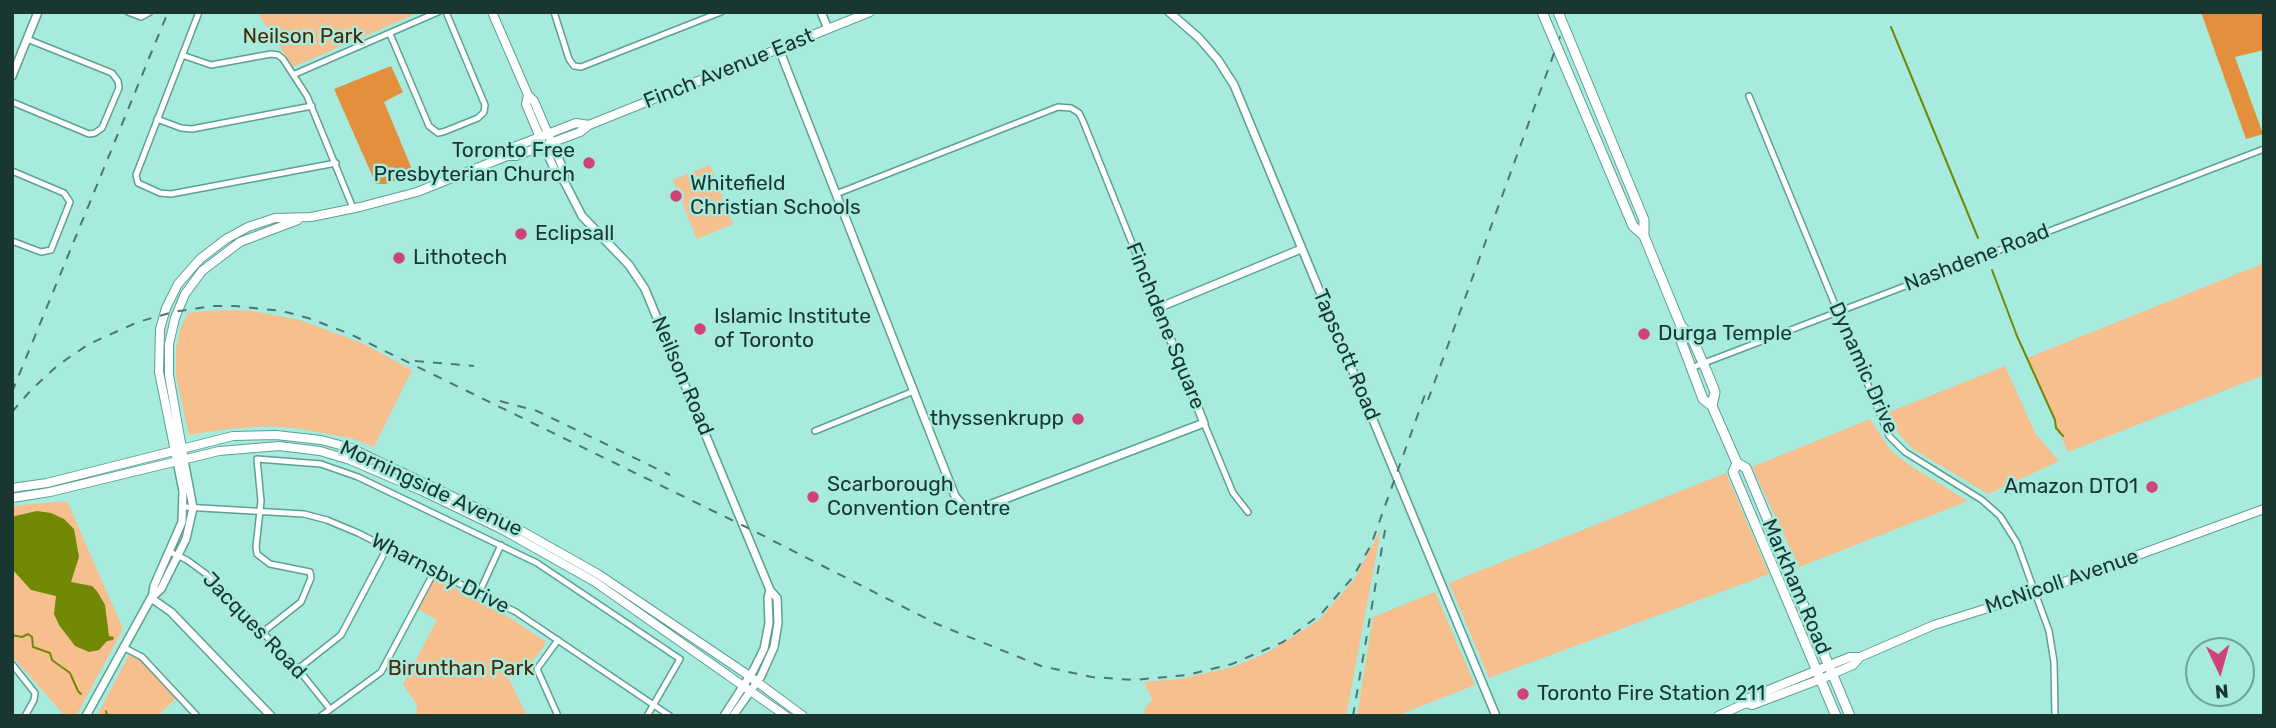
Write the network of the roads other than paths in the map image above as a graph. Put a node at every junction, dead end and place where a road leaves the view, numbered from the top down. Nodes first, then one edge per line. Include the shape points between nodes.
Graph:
1 (38, 12) edge
2 (128, 12) edge
3 (150, 12) edge
4 (199, 12) edge
5 (438, 12) edge
6 (446, 12) edge
7 (492, 12) edge
8 (554, 12) edge
9 (721, 12) edge
10 (821, 12) edge
11 (870, 12) edge
12 (1169, 12) edge
13 (1542, 12) edge
14 (1558, 12) edge
15 (828, 29) junction
16 (390, 34) junction
17 (27, 39) junction
18 (779, 49) junction
19 (182, 55) junction
20 (295, 74) junction
21 (12, 76) edge
22 (1749, 96) dead end
23 (12, 102) edge
24 (312, 106) junction
25 (158, 119) junction
26 (546, 140) junction
27 (2264, 149) edge
28 (336, 163) junction
29 (12, 172) edge
30 (836, 194) junction
31 (353, 208) junction
32 (1644, 236) junction
33 (12, 241) edge
34 (1301, 249) junction
35 (1158, 308) junction
36 (1838, 312) junction
37 (1681, 326) junction
38 (1703, 363) junction
39 (1691, 368) junction
40 (914, 391) junction
41 (1712, 406) junction
42 (1204, 423) junction
43 (815, 431) dead end
44 (321, 440) junction
45 (178, 449) junction
46 (320, 452) junction
47 (181, 461) junction
48 (1737, 463) junction
49 (12, 488) edge
50 (12, 498) edge
51 (184, 507) junction
52 (193, 508) junction
53 (2264, 509) edge
54 (261, 511) junction
55 (1248, 512) dead end
56 (501, 545) junction
57 (387, 548) junction
58 (174, 554) junction
59 (434, 572) junction
60 (479, 593) junction
61 (2034, 593) junction
62 (151, 598) junction
63 (666, 626) junction
64 (263, 632) junction
65 (558, 640) junction
66 (123, 648) junction
67 (12, 664) edge
68 (298, 669) junction
69 (1831, 670) junction
70 (1819, 675) junction
71 (753, 679) junction
72 (748, 688) junction
73 (653, 705) junction
74 (330, 709) junction
75 (1720, 715) edge
76 (25, 716) edge
77 (86, 716) edge
78 (197, 716) edge
79 (271, 716) edge
80 (321, 716) edge
81 (558, 716) edge
82 (647, 716) edge
83 (670, 716) edge
84 (724, 716) edge
85 (733, 716) edge
86 (786, 716) edge
87 (803, 716) edge
88 (1496, 716) edge
89 (1836, 716) edge
90 (1850, 716) edge
91 (2055, 716) edge

1 - 17 street
2 - 3 street via 141,17
4 - 19 street
5 - 16 street
6 - 16 street via 485,106 478,118 443,132 430,129
7 - 26 main road, Neilson Road via 534,101
8 - 9 street via 569,59 574,66 581,66
10 - 15 street
11 - 15 main road, Finch Avenue East
12 - 34 street, Tapscott Road via 1218,60 1234,85
13 - 32 main road, Markham Road, bridge via 1633,226
14 - 32 main road, Markham Road, bridge via 1644,220
15 - 18 main road, Finch Avenue East
16 - 20 street
17 - 21 street
17 - 23 street via 112,73 119,88 102,128 89,134
18 - 26 main road, Finch Avenue East via 580,132
18 - 30 street, Finchdene Square
19 - 20 street via 211,65 278,55
19 - 25 street
20 - 24 street
22 - 36 street, Dynamic Drive
24 - 25 street via 192,129
24 - 28 street
25 - 28 street via 136,175 138,183 160,193
26 - 31 main road, Finch Avenue East via 516,156 417,192
26 - 71 street, Neilson Road via 557,175 582,216 629,265 645,289 777,598 774,647
27 - 36 street, Nashdene Road
28 - 31 street
29 - 33 street via 64,193 71,202 53,248 47,252
30 - 35 street, Finchdene Square via 1058,107 1071,108 1083,121
30 - 40 street, Finchdene Square
31 - 45 main road, Finch Avenue East via 300,219 275,218 237,232 200,259 178,284 166,307 159,351 159,372
32 - 37 main road, Markham Road
34 - 35 street
34 - 88 street, Tapscott Road
35 - 42 street, Finchdene Square
36 - 38 street, Nashdene Road
36 - 61 street, Dynamic Drive via 1889,436 1905,452 2000,516 2017,543
37 - 38 main road, Markham Road
37 - 39 main road, Markham Road via 1680,338
38 - 39 street, Nashdene Road
38 - 41 main road, Markham Road via 1715,392
39 - 41 main road, Markham Road via 1703,399
40 - 42 street, Finchdene Square via 957,501 976,510
40 - 43 street
41 - 48 main road, Markham Road
42 - 55 street via 1236,499
44 - 45 main road, Morningside Avenue via 255,434
44 - 46 main road
44 - 63 main road, Morningside Avenue via 351,448 504,521 598,574
45 - 47 main road, Finch Avenue East
45 - 49 main road, Morningside Avenue
46 - 47 main road, Morningside Avenue via 247,447
46 - 63 main road, Morningside Avenue via 420,490 503,530
47 - 50 main road, Morningside Avenue
47 - 51 street
47 - 52 street
48 - 69 main road, Markham Road via 1746,468
48 - 70 main road, Markham Road via 1733,472
51 - 52 street, Wharnsby Drive
51 - 58 street
52 - 54 street, Wharnsby Drive
52 - 58 street via 186,539
53 - 61 main road, McNicoll Avenue
54 - 56 street via 257,459 321,464
54 - 57 street, Wharnsby Drive via 327,520
54 - 64 street via 256,547 261,559 310,572 311,578 301,602
56 - 60 street
56 - 73 street via 537,563 680,659
57 - 59 street, Wharnsby Drive
57 - 68 street via 341,635
58 - 62 street via 161,589
58 - 64 street, Jacques Road via 206,574
59 - 60 street, Wharnsby Drive
59 - 74 street via 381,672
60 - 65 street, Wharnsby Drive
61 - 69 main road, McNicoll Avenue via 1934,625 1860,657 1850,657
61 - 91 street, Dynamic Drive via 2053,654
62 - 66 street
62 - 79 street
63 - 71 main road, Morningside Avenue
63 - 72 main road, Morningside Avenue
64 - 68 street, Jacques Road
65 - 73 street, Wharnsby Drive
65 - 81 street via 537,670
66 - 77 street
66 - 78 street via 142,657
67 - 76 street via 35,693
68 - 74 street, Jacques Road
69 - 70 main road, McNicoll Avenue
69 - 90 main road, Markham Road
70 - 75 main road, McNicoll Avenue via 1749,698
70 - 89 main road, Markham Road
71 - 72 street, Neilson Road
71 - 87 main road, Morningside Avenue
72 - 84 street
72 - 85 street
72 - 86 main road, Morningside Avenue
73 - 82 street
73 - 83 street, Wharnsby Drive
74 - 80 street

